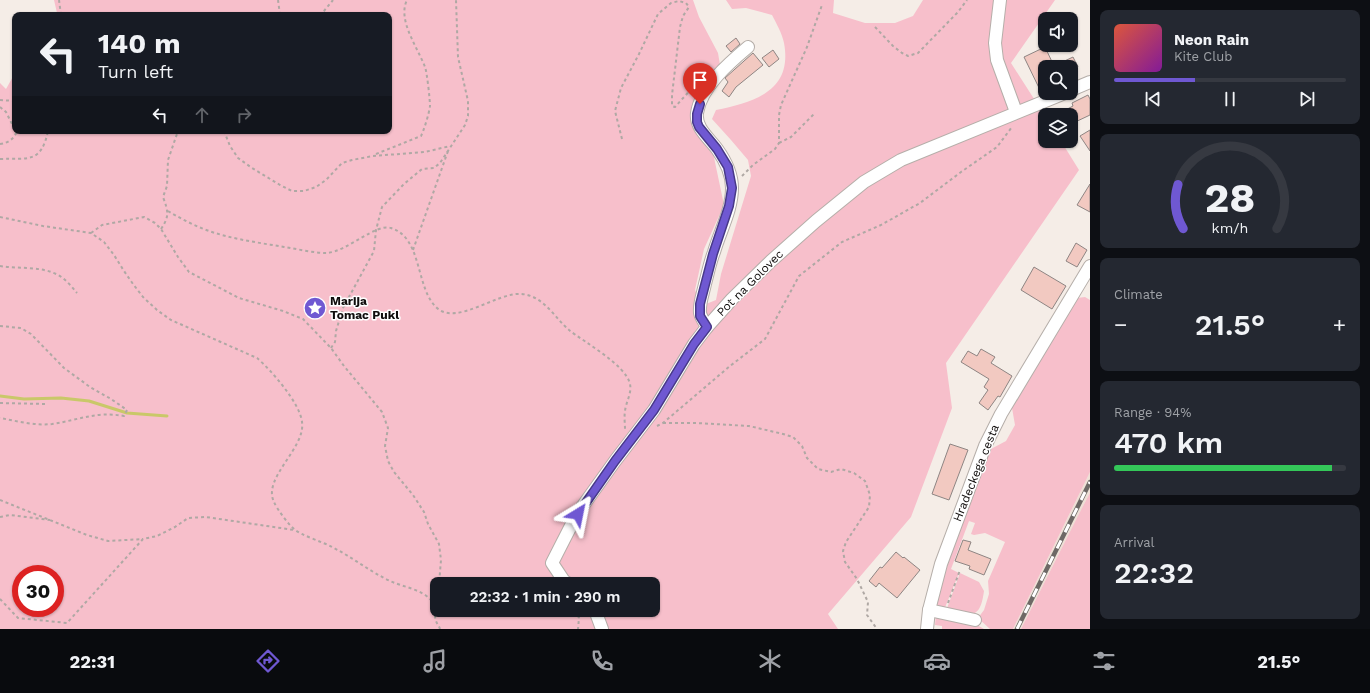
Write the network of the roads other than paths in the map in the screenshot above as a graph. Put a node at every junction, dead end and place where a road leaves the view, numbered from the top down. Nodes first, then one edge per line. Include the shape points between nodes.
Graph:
1 (1000, 0) edge
2 (748, 47) dead end
3 (1090, 82) edge
4 (1078, 87) edge
5 (1048, 100) edge
6 (1020, 111) junction
7 (1090, 266) edge
8 (707, 327) junction
9 (561, 577) edge
10 (929, 610) junction
11 (598, 617) edge
12 (975, 620) dead end
13 (602, 629) edge
14 (927, 629) edge

1 - 6 street via 995,43 997,60
2 - 8 street via 719,73 707,90 697,114 699,127 728,167 732,188 700,304 700,316
3 - 4 street
5 - 6 street, Pot na Golovec
6 - 8 street, Pot na Golovec via 902,160 864,182 771,261
7 - 10 street, Hradeckega cesta via 1001,414 985,446 945,553
8 - 9 street, Pot na Golovec via 654,410 578,514 552,563
10 - 12 street
10 - 14 street, Hradeckega cesta
11 - 13 street

